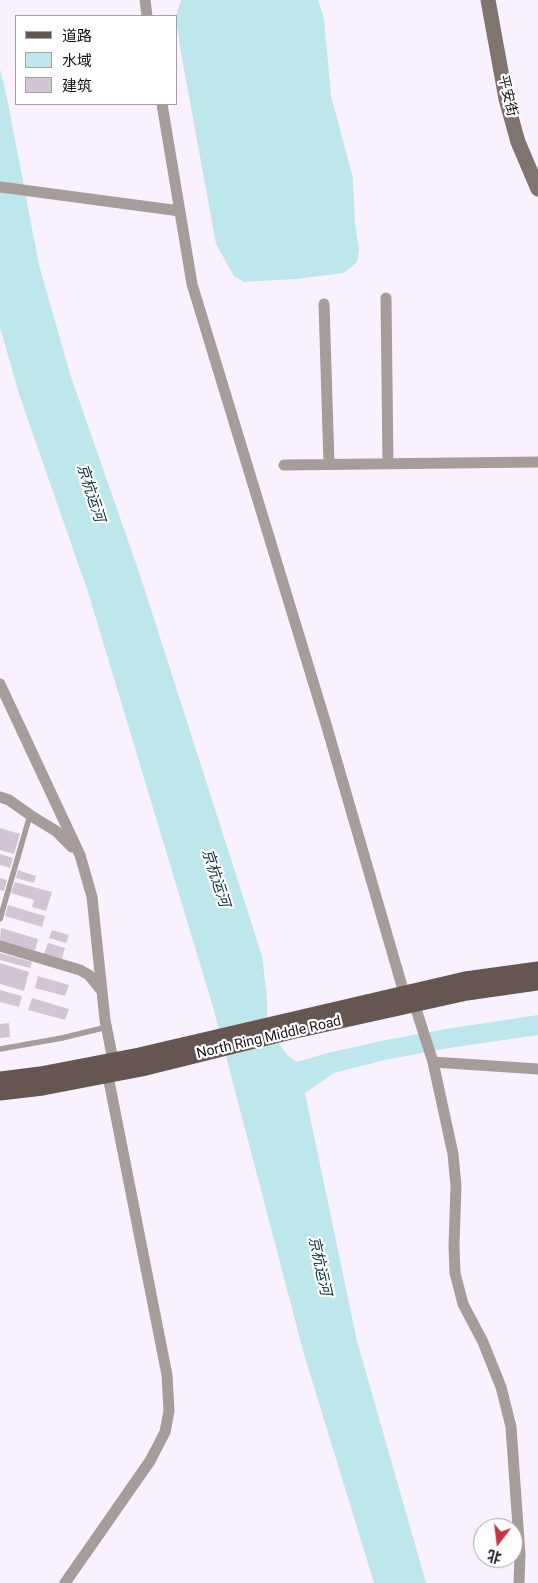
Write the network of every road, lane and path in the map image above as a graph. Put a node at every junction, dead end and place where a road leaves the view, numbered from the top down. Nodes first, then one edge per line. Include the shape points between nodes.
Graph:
1 (145, 0) edge
2 (488, 0) edge
3 (148, 15) edge
4 (162, 105) edge
5 (0, 187) edge
6 (538, 189) edge
7 (180, 211) junction
8 (386, 298) dead end
9 (324, 304) dead end
10 (538, 462) edge
11 (329, 464) junction
12 (388, 464) junction
13 (284, 465) dead end
14 (0, 684) edge
15 (0, 797) edge
16 (30, 815) junction
17 (80, 855) junction
18 (0, 918) edge
19 (0, 946) edge
20 (538, 969) edge
21 (538, 983) edge
22 (102, 992) junction
23 (404, 993) junction
24 (415, 1006) junction
25 (290, 1025) junction
26 (107, 1027) junction
27 (203, 1046) junction
28 (0, 1049) edge
29 (113, 1060) junction
30 (433, 1062) junction
31 (538, 1069) edge
32 (108, 1076) junction
33 (0, 1079) edge
34 (0, 1093) edge
35 (65, 1583) edge
36 (519, 1583) edge

1 - 3 street
2 - 6 street, 平安街 via 506,99 515,133
4 - 7 street
5 - 7 street
7 - 23 street via 192,284
8 - 12 street
9 - 11 street
10 - 12 street
11 - 12 street
11 - 13 street
14 - 17 street
15 - 16 street
16 - 17 street via 56,831
16 - 18 lane
17 - 22 street via 92,897
19 - 22 street via 80,970 89,975
20 - 23 main road, North Ring Middle Road via 465,979
21 - 24 main road, North Ring Middle Road via 467,993
22 - 26 street
23 - 25 main road, North Ring Middle Road
24 - 25 main road, North Ring Middle Road
24 - 30 street
25 - 27 main road, North Ring Middle Road
26 - 28 lane
26 - 29 street
27 - 29 main road, North Ring Middle Road
27 - 32 main road, North Ring Middle Road via 142,1069
29 - 33 main road, North Ring Middle Road
30 - 31 street
30 - 36 street via 453,1154 455,1273 463,1304 501,1387 511,1427 520,1546
32 - 34 main road, North Ring Middle Road
32 - 35 street via 166,1375 169,1411 165,1432 150,1461

